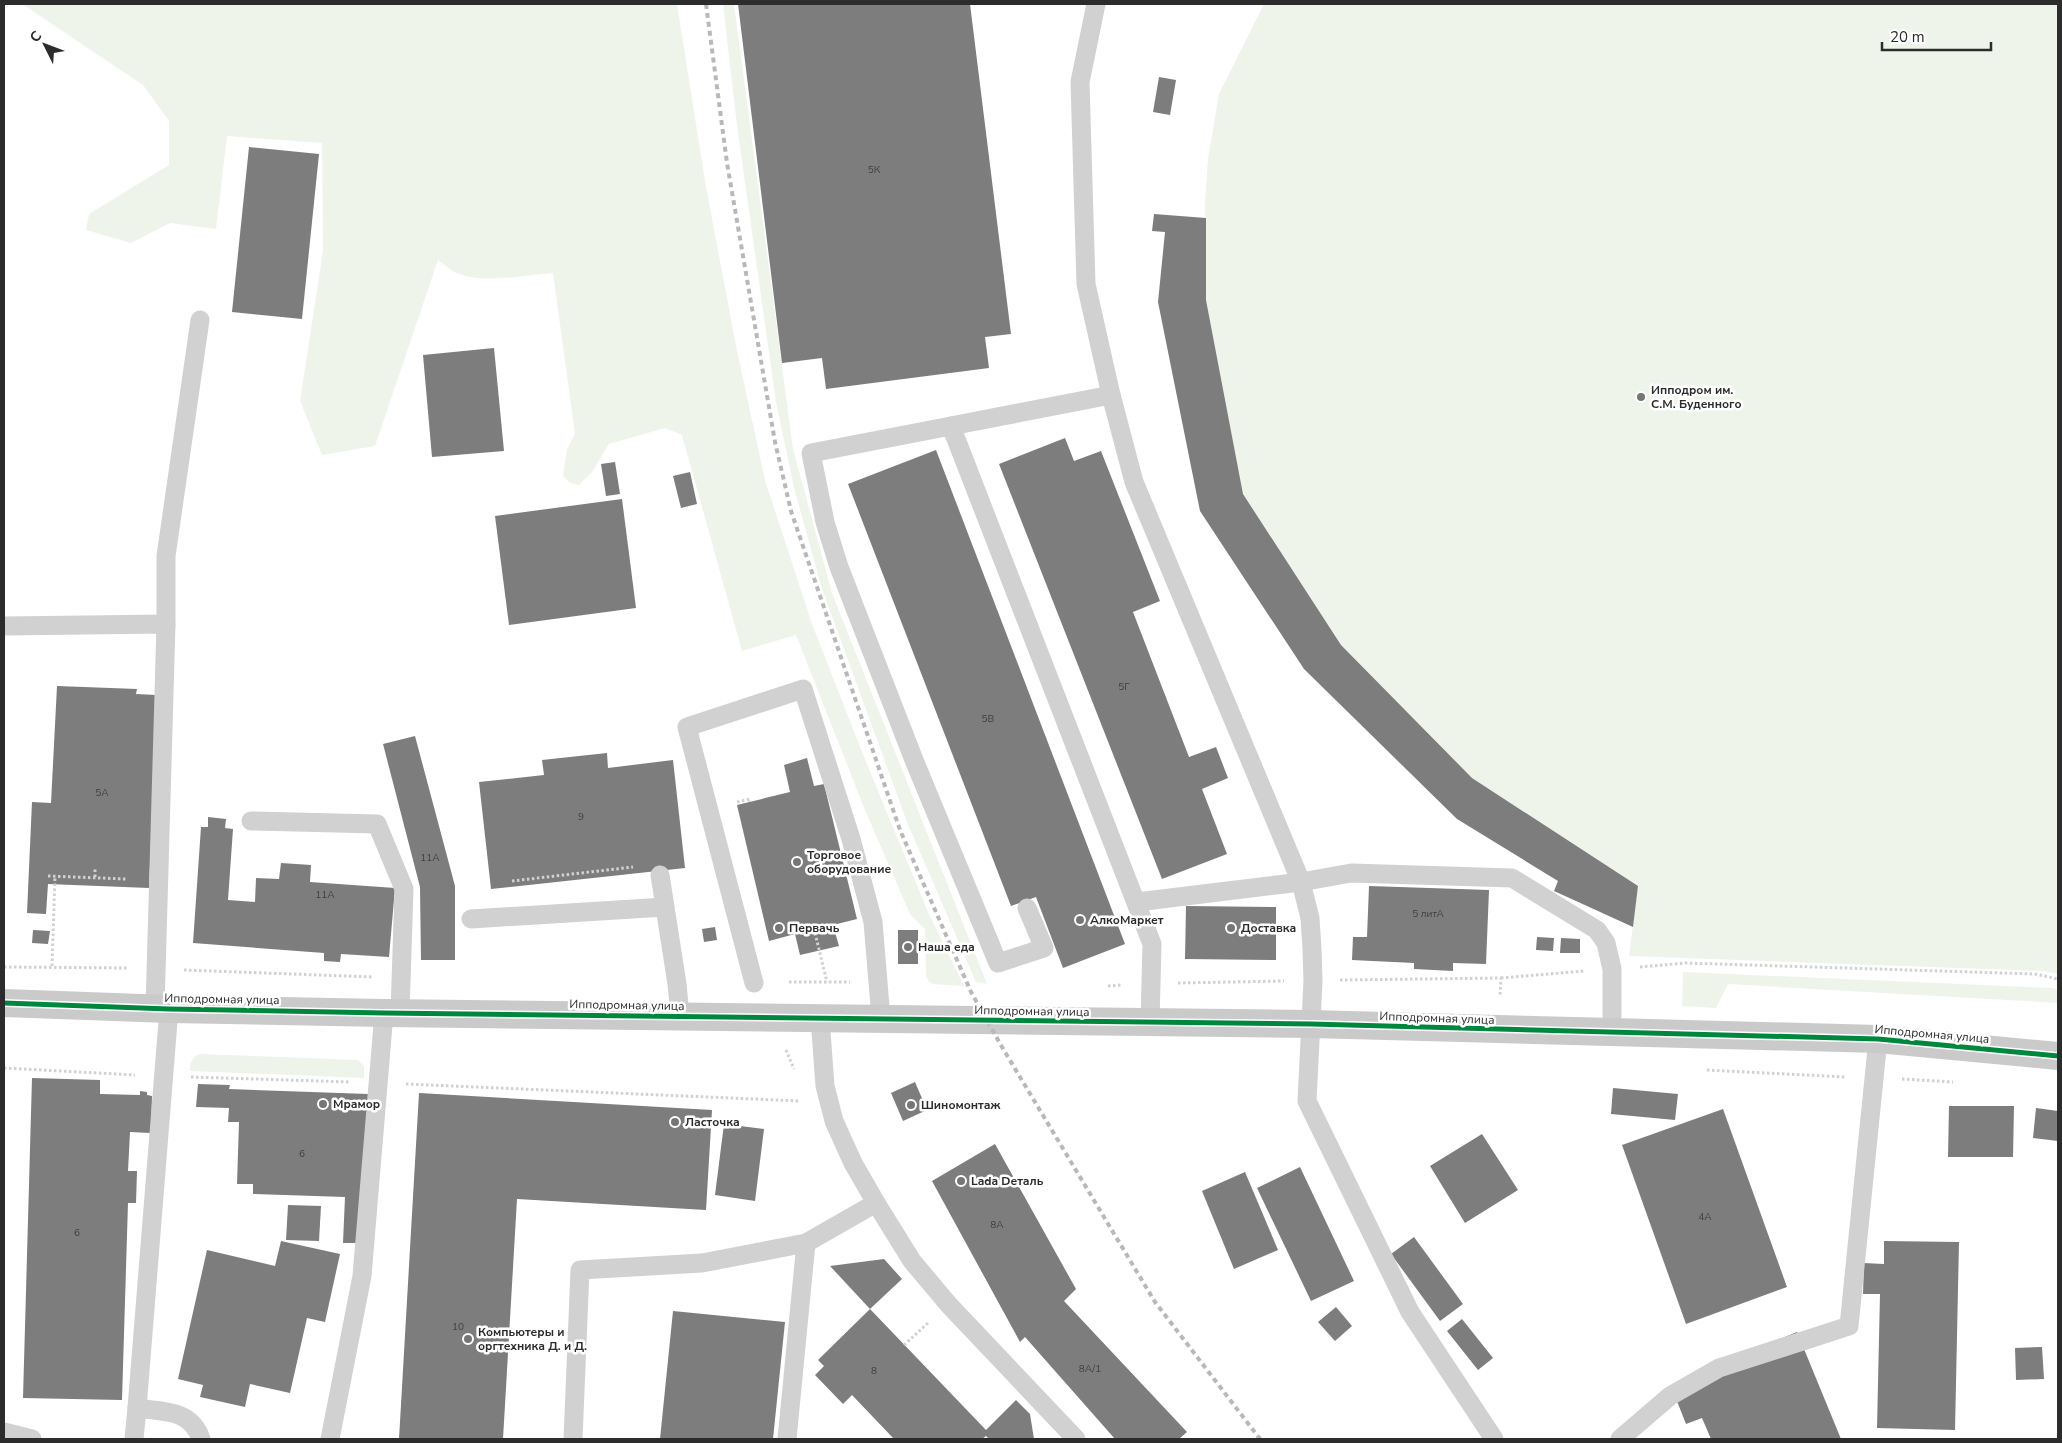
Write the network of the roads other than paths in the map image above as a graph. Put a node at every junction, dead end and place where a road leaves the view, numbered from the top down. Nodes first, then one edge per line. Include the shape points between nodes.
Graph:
1 (1096, 4) edge
2 (200, 320) dead end
3 (1111, 395) junction
4 (952, 426) junction
5 (166, 624) junction
6 (4, 626) edge
7 (251, 821) dead end
8 (660, 875) dead end
9 (1301, 882) junction
10 (1137, 902) junction
11 (665, 907) junction
12 (1027, 908) dead end
13 (470, 919) dead end
14 (754, 983) dead end
15 (4, 1003) edge
16 (162, 1008) junction
17 (392, 1013) junction
18 (680, 1016) junction
19 (820, 1018) junction
20 (880, 1018) junction
21 (1150, 1023) junction
22 (1311, 1024) junction
23 (1612, 1033) junction
24 (1878, 1039) junction
25 (2058, 1056) edge
26 (876, 1203) junction
27 (806, 1243) junction
28 (137, 1408) junction
29 (4, 1432) edge
30 (32, 1439) edge
31 (134, 1439) edge
32 (201, 1439) edge
33 (330, 1439) edge
34 (573, 1439) edge
35 (787, 1439) edge
36 (1076, 1439) edge
37 (1494, 1439) edge
38 (1620, 1439) edge

1 - 3 lane via 1080,82 1086,284
2 - 5 lane via 166,556
3 - 4 lane
3 - 9 lane via 1134,482
4 - 10 lane
4 - 12 lane via 811,452 825,522 839,567 998,963 1044,948
5 - 6 lane
5 - 16 lane
7 - 17 lane via 377,824 404,889
8 - 11 lane
9 - 10 lane
9 - 22 lane via 1312,941
9 - 23 lane via 1351,874 1512,878 1597,930 1606,943 1612,969
10 - 21 lane via 1152,944
11 - 13 lane
11 - 18 lane
14 - 20 lane via 687,727 803,689 851,839 873,922
15 - 16 street, Ипподромная улица
16 - 17 street, Ипподромная улица
16 - 28 lane
17 - 18 street, Ипподромная улица
17 - 33 lane via 380,1082 362,1276
18 - 19 street, Ипподромная улица
19 - 20 street, Ипподромная улица
19 - 26 lane via 825,1086 834,1121
20 - 21 street, Ипподромная улица
21 - 22 street, Ипподромная улица
22 - 23 street, Ипподромная улица
22 - 37 lane via 1308,1101 1410,1312
23 - 24 street, Ипподромная улица
24 - 25 street, Ипподромная улица
24 - 38 lane via 1850,1326 1718,1368 1670,1396
26 - 27 lane
26 - 36 lane via 912,1261 943,1298
27 - 34 lane via 702,1263 580,1270
27 - 35 lane
28 - 31 lane
28 - 32 lane via 180,1414 192,1423
29 - 30 lane

